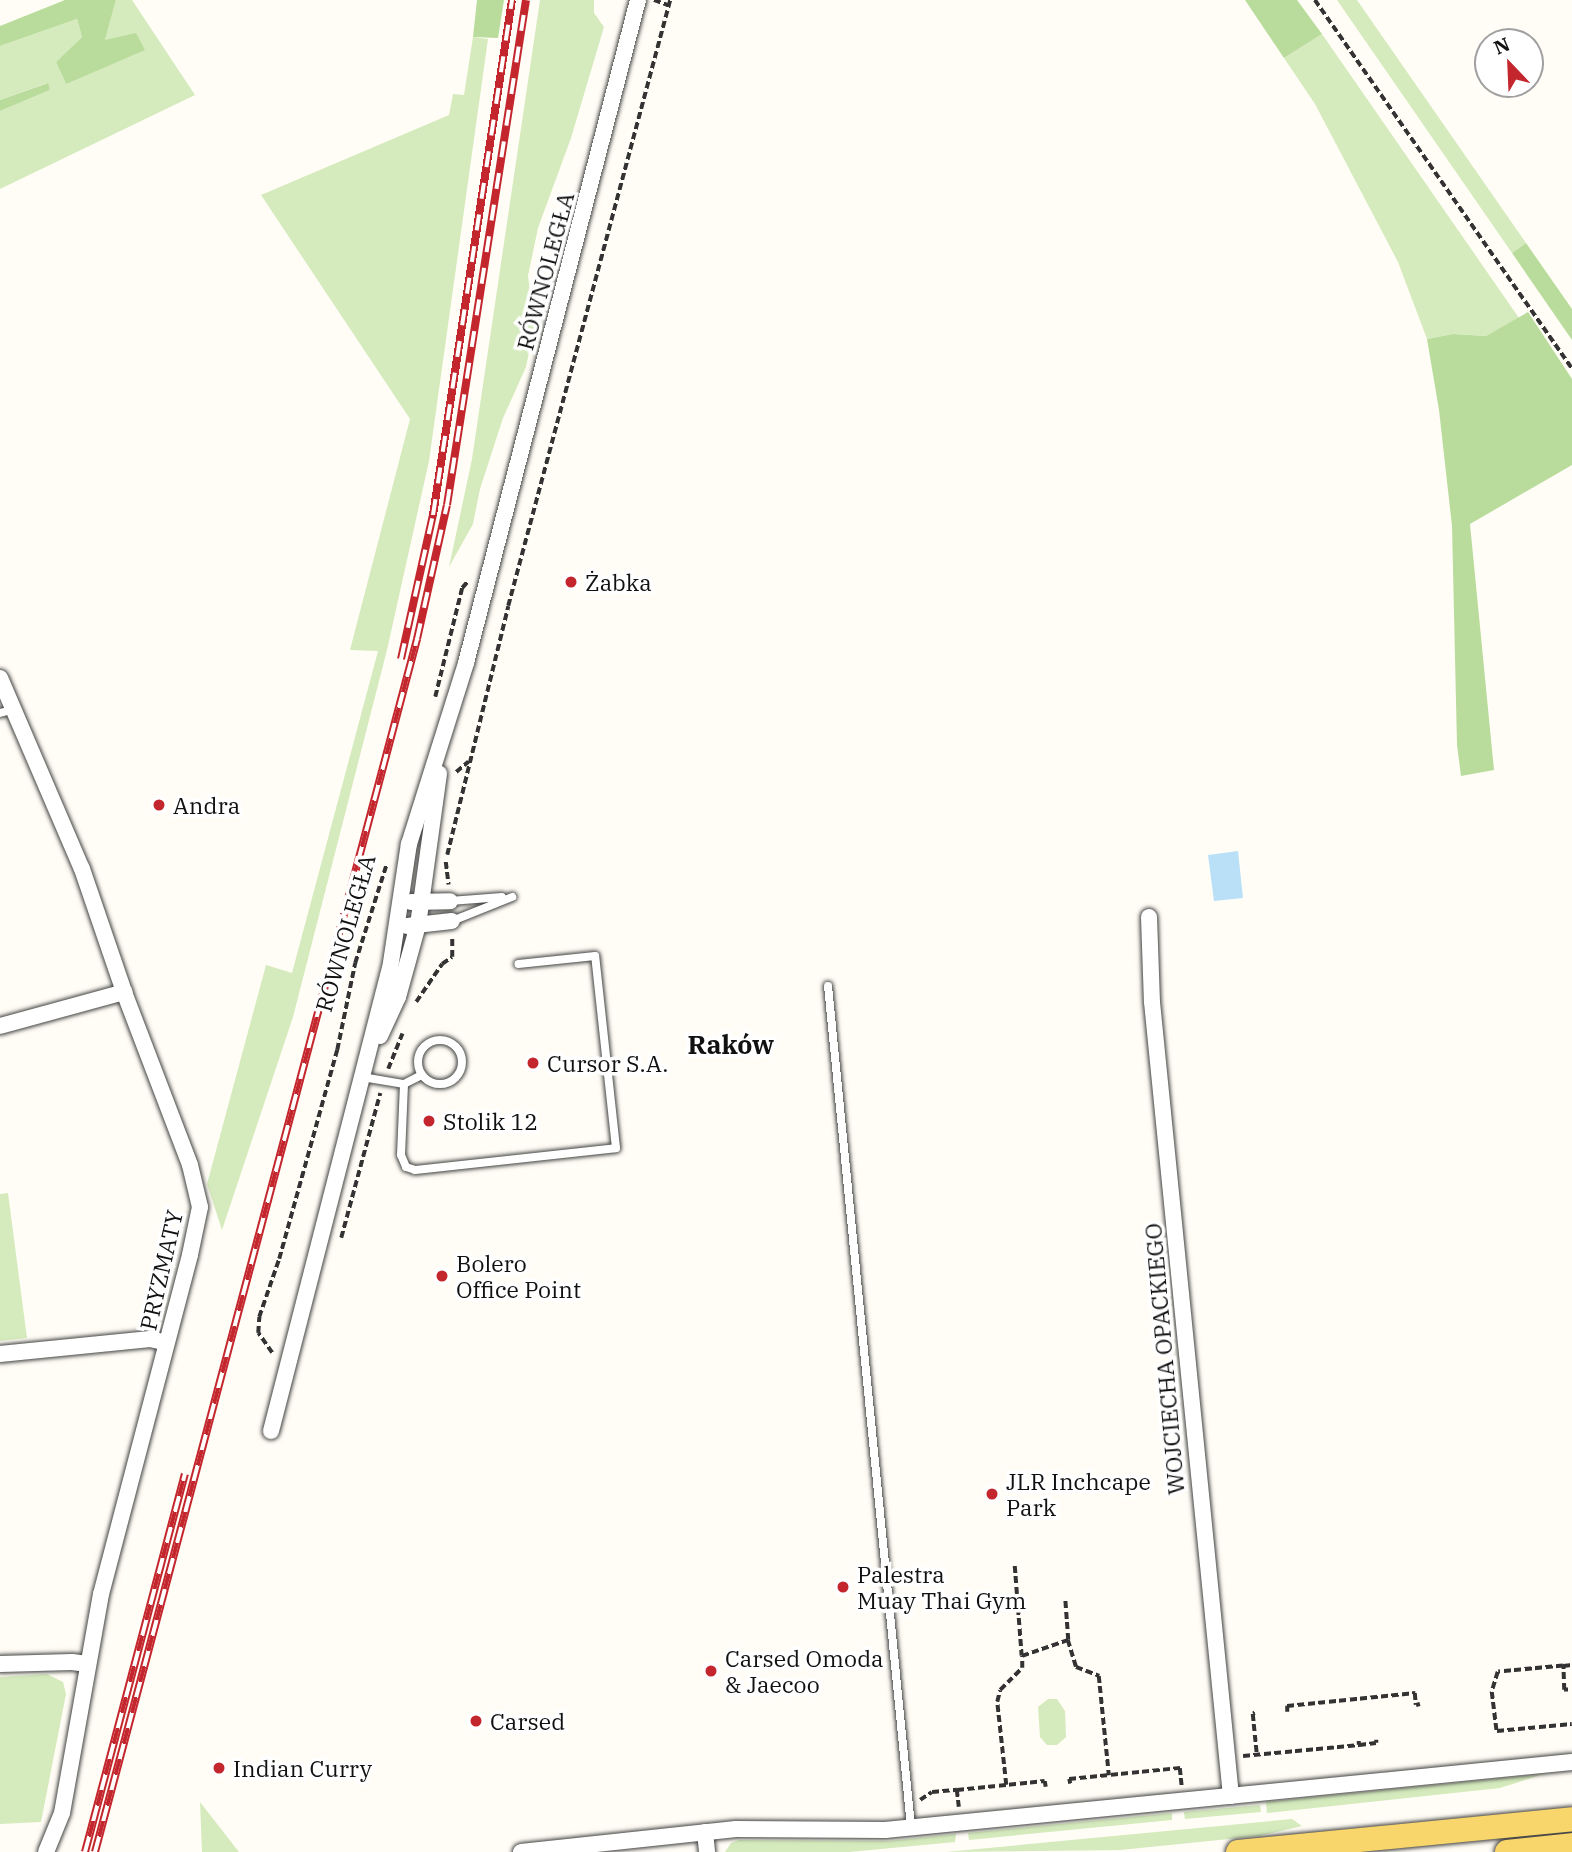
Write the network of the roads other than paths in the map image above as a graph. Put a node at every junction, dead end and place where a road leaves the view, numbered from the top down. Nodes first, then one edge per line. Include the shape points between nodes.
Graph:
1 (638, 0) edge
2 (0, 678) edge
3 (8, 711) edge
4 (441, 750) junction
5 (419, 901) junction
6 (450, 901) joint
7 (401, 903) junction
8 (1149, 917) dead end
9 (452, 921) joint
10 (418, 925) junction
11 (398, 926) junction
12 (518, 964) dead end
13 (828, 986) dead end
14 (124, 992) junction
15 (0, 1026) edge
16 (422, 1075) junction
17 (362, 1077) junction
18 (404, 1084) junction
19 (167, 1343) junction
20 (0, 1354) edge
21 (271, 1431) dead end
22 (0, 1664) edge
23 (88, 1664) junction
24 (1572, 1762) edge
25 (1231, 1796) junction
26 (1572, 1819) edge
27 (911, 1827) junction
28 (705, 1832) junction
29 (1554, 1848) edge
30 (46, 1852) edge
31 (521, 1852) edge
32 (707, 1852) edge
33 (1238, 1852) edge
34 (1507, 1852) edge

1 - 4 street, RÓWNOLEGŁA
2 - 3 street, PRYZMATY
3 - 14 street, PRYZMATY via 82,869
4 - 5 street, RÓWNOLEGŁA
4 - 7 street, RÓWNOLEGŁA via 409,844
5 - 6 street
5 - 7 street
5 - 10 street, RÓWNOLEGŁA
6 - 9 lane via 512,897
7 - 11 street, RÓWNOLEGŁA
8 - 25 street, WOJCIECHA OPACKIEGO via 1152,1002
9 - 10 street
10 - 11 street
10 - 17 street, RÓWNOLEGŁA via 398,997
11 - 17 street, RÓWNOLEGŁA
12 - 18 lane via 596,956 616,1148 415,1170 406,1167 401,1155
13 - 27 lane
14 - 15 street
14 - 19 street, PRYZMATY via 199,1196 199,1217
16 - 16 lane via 417,1061 423,1047 436,1040 456,1046 462,1058 455,1078 442,1084
16 - 18 lane
17 - 18 lane
17 - 21 street, RÓWNOLEGŁA
19 - 20 street via 150,1339
19 - 23 street, PRYZMATY via 101,1594
22 - 23 street
23 - 30 street, PRYZMATY via 62,1814
24 - 25 street
25 - 27 street
26 - 33 main road
27 - 28 street
28 - 31 street
28 - 32 street
29 - 34 main road

